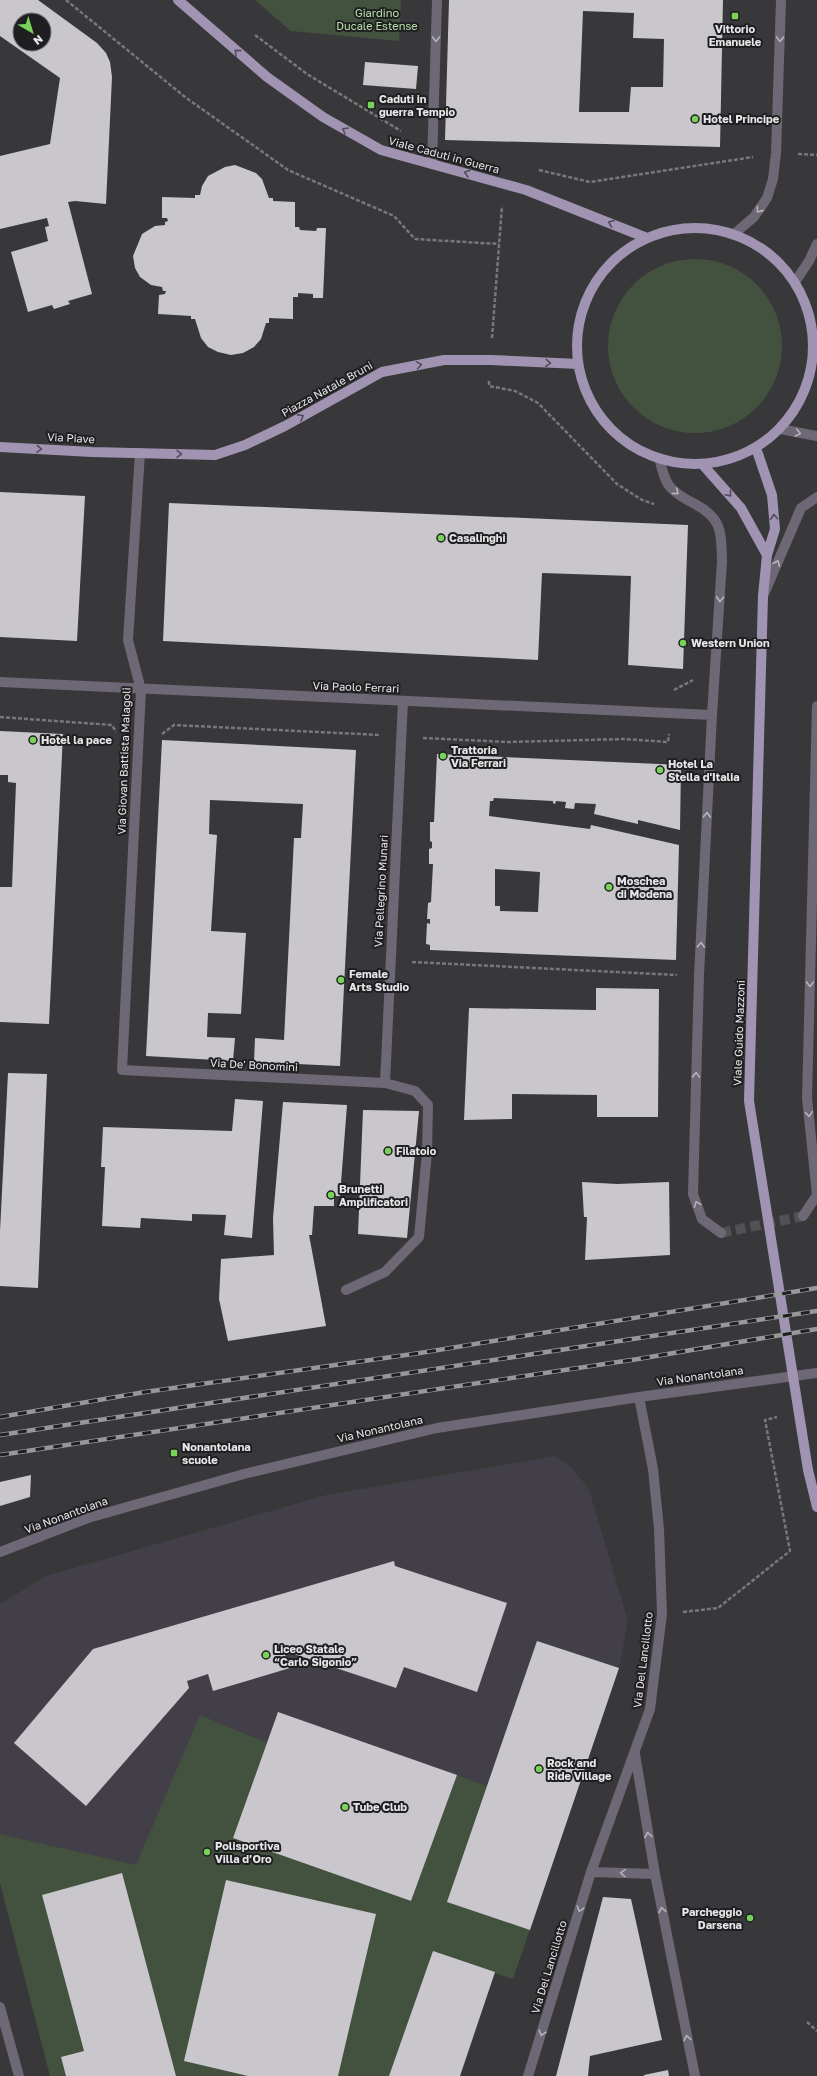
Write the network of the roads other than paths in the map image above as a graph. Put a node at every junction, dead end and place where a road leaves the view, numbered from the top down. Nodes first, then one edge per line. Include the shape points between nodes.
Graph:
1 (178, 0) edge
2 (437, 0) edge
3 (781, 0) edge
4 (432, 164) junction
5 (734, 234) junction
6 (647, 238) junction
7 (817, 244) edge
8 (796, 282) junction
9 (815, 352) edge
10 (578, 364) junction
11 (780, 429) junction
12 (817, 436) edge
13 (0, 447) edge
14 (756, 448) junction
15 (140, 453) junction
16 (659, 458) junction
17 (703, 465) junction
18 (817, 497) edge
19 (767, 555) junction
20 (763, 596) junction
21 (0, 682) edge
22 (141, 690) junction
23 (403, 701) junction
24 (817, 706) edge
25 (712, 715) junction
26 (816, 721) edge
27 (122, 1070) joint
28 (385, 1083) junction
29 (803, 1216) dead end
30 (721, 1233) dead end
31 (346, 1290) dead end
32 (817, 1373) edge
33 (639, 1397) junction
34 (817, 1507) edge
35 (0, 1552) edge
36 (635, 1752) junction
37 (591, 1872) junction
38 (655, 1874) junction
39 (0, 2006) edge
40 (19, 2076) edge
41 (528, 2076) edge
42 (695, 2076) edge

4 -> 1 main road, Viale Caduti in Guerra via 381,150 323,117 257,70
2 -> 4 street
3 -> 5 street via 773,179 767,198 754,217
6 -> 4 main road, Viale Caduti in Guerra via 526,190
5 - 6 main road via 695,228 673,230
5 - 8 main road via 766,250
6 - 10 main road via 630,247 613,261 593,286 584,305 579,325
7 - 8 street
8 - 9 main road via 807,306
9 - 11 main road via 803,396
15 -> 10 main road, Piazza Natale Bruni via 214,455 245,445 285,426 382,372 444,360
10 - 16 main road via 584,386 600,417 616,434 637,449
11 -> 12 street
11 - 14 main road
13 -> 15 main road, Via Piave
14 - 17 main road via 724,461
19 -> 14 main road, Viale Guido Mazzoni via 775,530 772,495
15 - 22 street, Via Giovan Battista Malagoli via 128,640
16 - 17 main road via 677,463
16 -> 25 street via 671,489 710,513 718,522 720,529 722,561
17 -> 19 main road via 741,508
20 -> 18 street via 802,508
19 - 20 main road, Viale Guido Mazzoni
20 - 34 main road, Viale Guido Mazzoni via 749,1101 808,1470
21 - 22 street, Via Paolo Ferrari
22 - 23 street, Via Paolo Ferrari
22 - 27 street, Via Giovan Battista Malagoli
23 - 25 street, Via Paolo Ferrari
23 - 28 street, Via Pellegrino Munari
24 - 26 street
30 -> 25 street via 702,1219 693,1194 699,976
26 -> 29 street via 807,1098 817,1194
27 - 28 street, Via De' Bonomini
28 - 31 street, Via De' Bonomini via 415,1092 428,1104 427,1153 419,1236 385,1272
32 - 33 street, Via Nonantolana
33 - 35 street, Via Nonantolana via 437,1428 252,1472 88,1518
33 - 36 street, Via Del Lancillotto via 653,1469 659,1529 662,1614 650,1709
36 - 37 street, Via Del Lancillotto
38 -> 36 street
38 -> 37 street
37 -> 41 street, Via Del Lancillotto
42 -> 38 street
39 - 40 street

